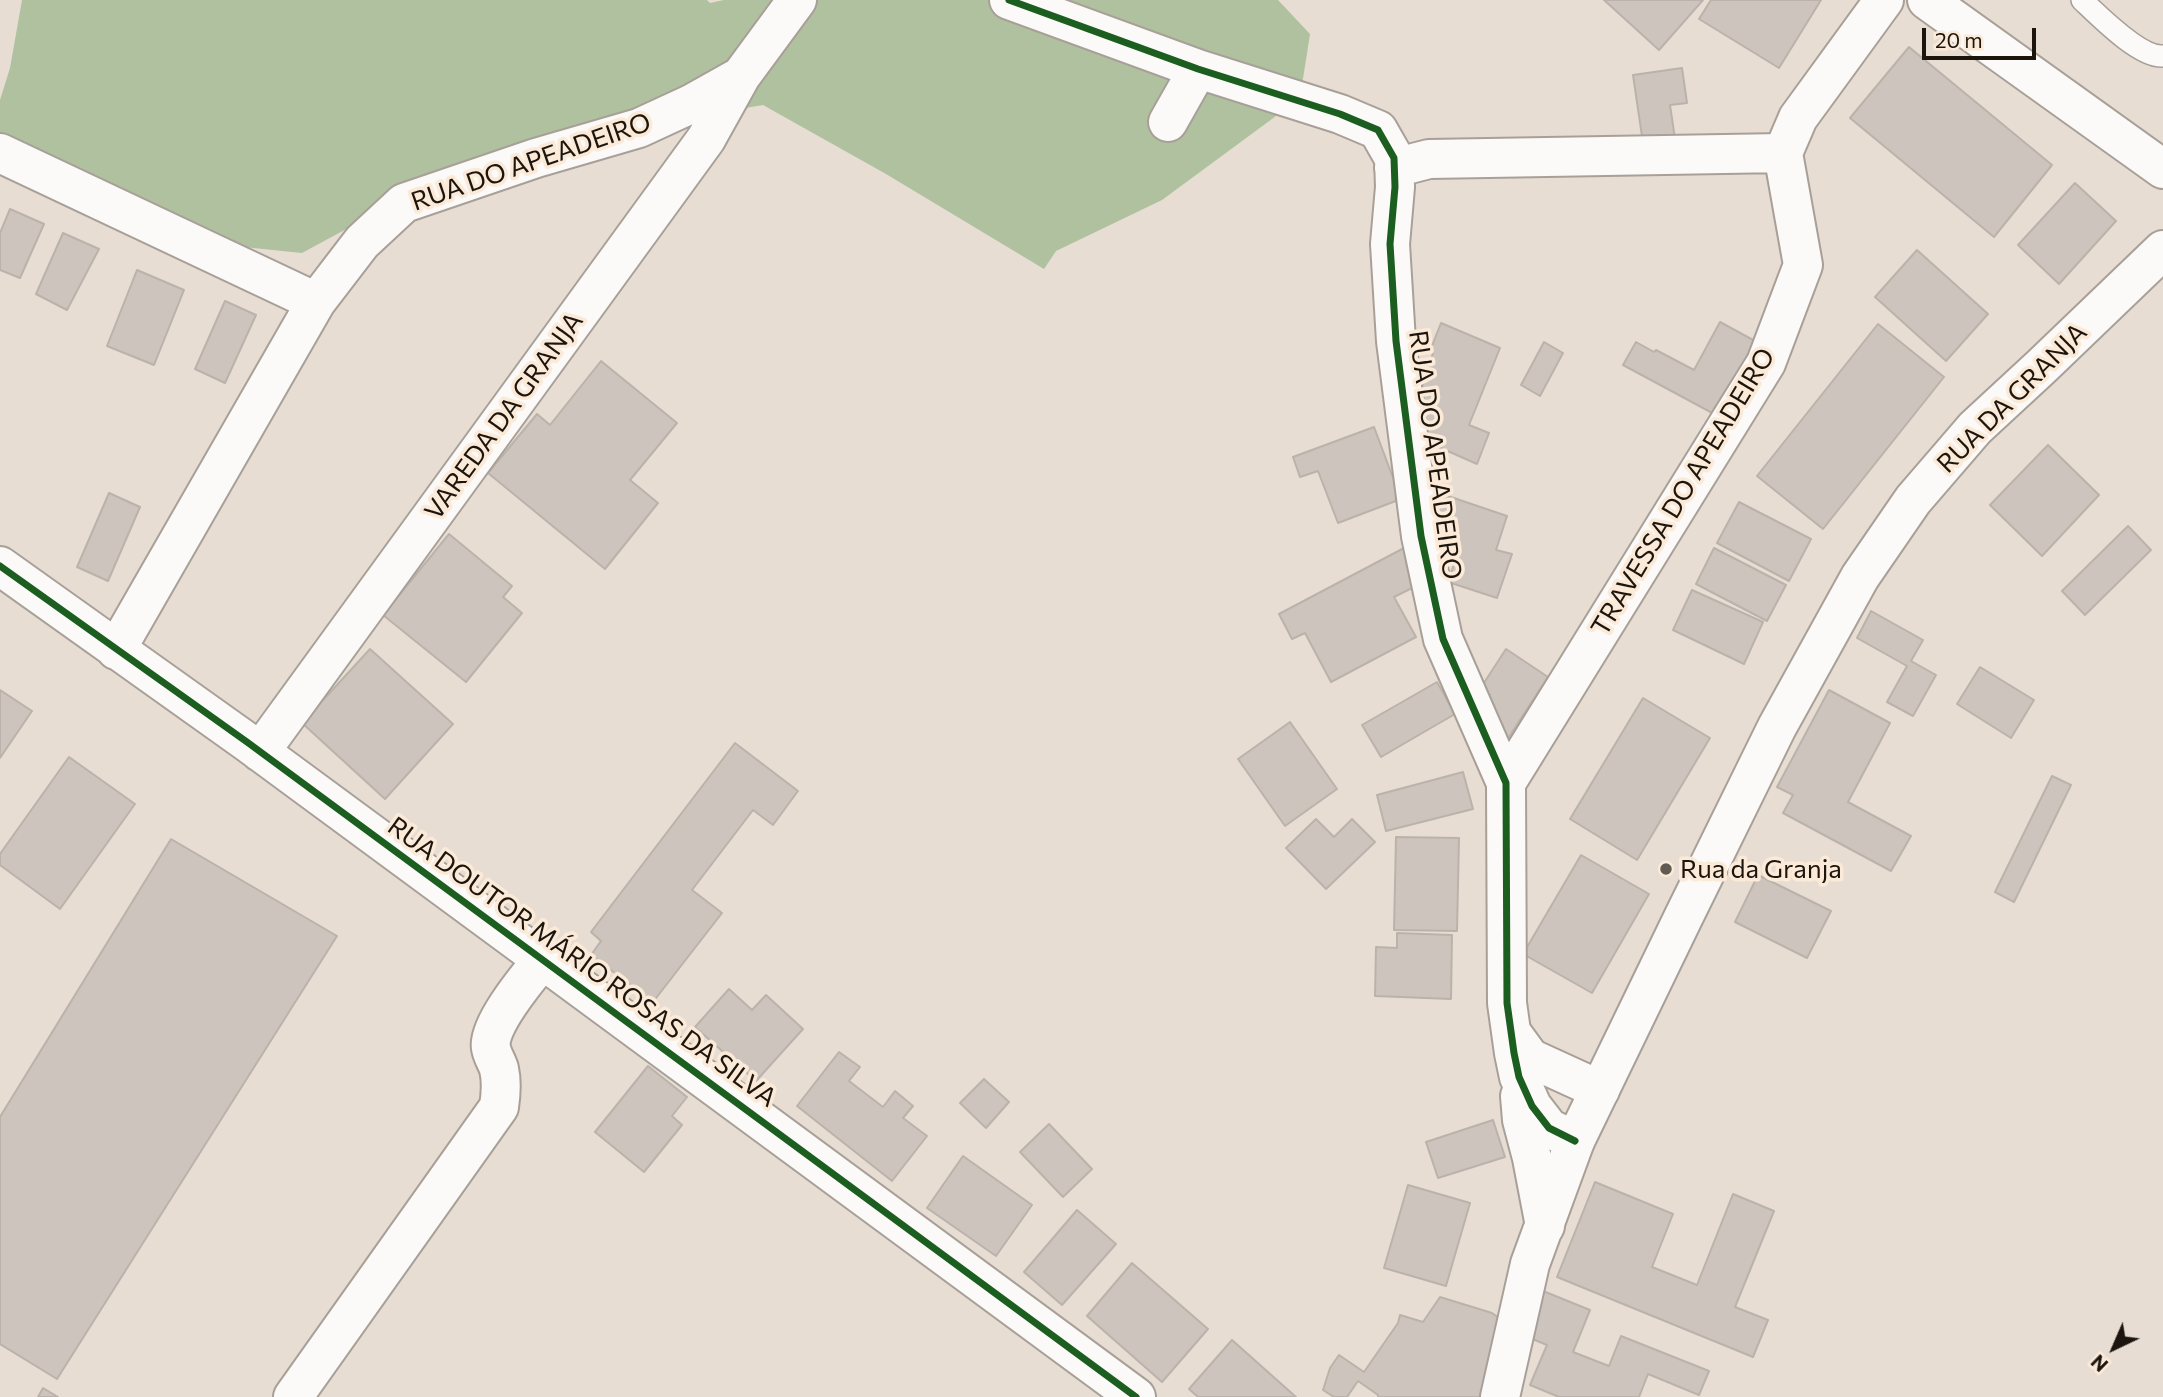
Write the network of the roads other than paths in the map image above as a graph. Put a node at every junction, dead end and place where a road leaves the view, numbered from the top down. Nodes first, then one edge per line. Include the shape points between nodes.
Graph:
1 (797, 0) edge
2 (1009, 0) edge
3 (1884, 0) edge
4 (1927, 0) edge
5 (2082, 0) edge
6 (2163, 56) edge
7 (1198, 69) junction
8 (741, 76) junction
9 (1168, 122) dead end
10 (0, 153) edge
11 (1783, 153) junction
12 (1394, 168) junction
13 (2163, 169) edge
14 (2163, 250) edge
15 (316, 302) junction
16 (0, 566) edge
17 (116, 650) junction
18 (260, 751) junction
19 (1506, 783) junction
20 (542, 959) junction
21 (1511, 1032) junction
22 (1518, 1077) junction
23 (1600, 1090) junction
24 (1576, 1141) junction
25 (1545, 1226) junction
26 (293, 1397) edge
27 (1136, 1397) edge
28 (1500, 1397) edge

1 - 8 street, RUA DO APEADEIRO
2 - 7 street, RUA DO APEADEIRO
3 - 11 street via 1798,118
4 - 13 street
5 - 6 lane via 2119,34 2154,57
7 - 9 street
7 - 12 street, RUA DO APEADEIRO via 1378,130 1394,158
8 - 15 street, RUA DO APEADEIRO via 639,128 404,203 362,242
8 - 18 street, VAREDA DA GRANJA via 698,150
10 - 15 street
11 - 12 street via 1429,159
11 - 19 street, TRAVESSA DO APEADEIRO via 1803,265 1766,363
12 - 19 street, RUA DO APEADEIRO via 1390,244 1396,341 1421,537 1443,639
14 - 23 street, RUA DA GRANJA via 1975,428 1913,500 1860,577 1777,727
15 - 17 street, RUA DO APEADEIRO
16 - 17 street, RUA DOUTOR MÁRIO ROSAS DA SILVA
17 - 18 street, RUA DOUTOR MÁRIO ROSAS DA SILVA
18 - 20 street, RUA DOUTOR MÁRIO ROSAS DA SILVA
19 - 21 street, RUA DO APEADEIRO
20 - 26 street via 497,1023 490,1045 502,1089 499,1107
20 - 27 street, RUA DOUTOR MÁRIO ROSAS DA SILVA
21 - 22 street, RUA DO APEADEIRO
21 - 23 street via 1530,1058
22 - 24 street, RUA DO APEADEIRO via 1549,1128
22 - 25 street via 1522,1120
23 - 24 street, RUA DA GRANJA
24 - 25 street, RUA DA GRANJA
25 - 28 street, RUA DA GRANJA via 1531,1264

